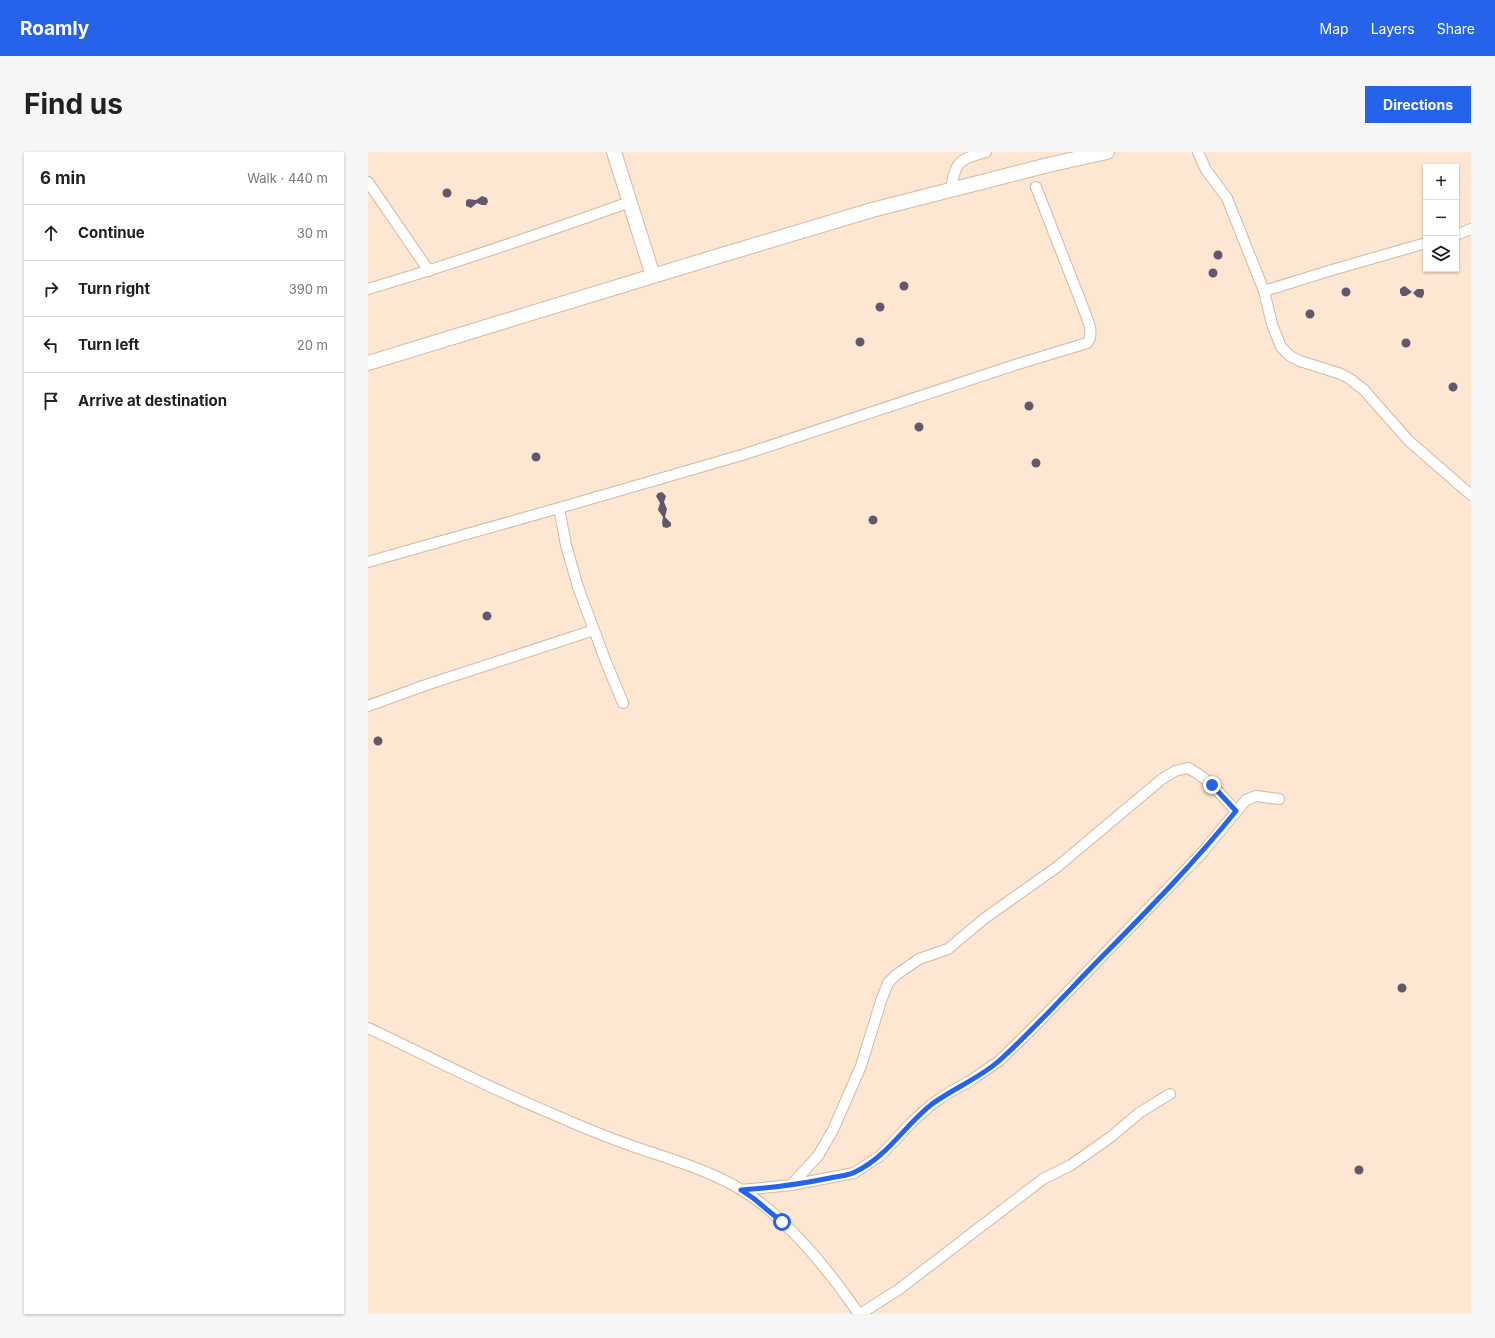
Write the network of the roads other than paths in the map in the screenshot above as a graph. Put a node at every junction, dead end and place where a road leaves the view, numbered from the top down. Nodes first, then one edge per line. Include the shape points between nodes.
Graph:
1 (614, 152) edge
2 (986, 152) edge
3 (1107, 152) edge
4 (1198, 152) edge
5 (368, 182) edge
6 (1036, 188) dead end
7 (951, 190) junction
8 (630, 202) junction
9 (1471, 229) edge
10 (1459, 233) edge
11 (1423, 244) edge
12 (429, 271) junction
13 (653, 276) junction
14 (368, 289) edge
15 (1264, 291) junction
16 (368, 363) edge
17 (1471, 494) edge
18 (559, 508) junction
19 (368, 562) edge
20 (594, 630) junction
21 (623, 703) dead end
22 (368, 706) edge
23 (1279, 799) dead end
24 (1236, 811) junction
25 (368, 1028) edge
26 (1170, 1094) dead end
27 (791, 1185) junction
28 (741, 1190) junction
29 (860, 1314) edge

1 - 8 street
2 - 7 street via 964,159 956,168
3 - 7 street
4 - 15 street via 1206,170 1227,198
5 - 12 street
6 - 18 street via 1086,315 1091,334 1087,343 742,455
7 - 13 street via 872,210
8 - 12 street via 520,242
8 - 13 street
9 - 10 street
11 - 15 street
12 - 14 street
13 - 16 street
15 - 17 street via 1272,324 1284,352 1300,361 1350,379 1364,390 1409,441
18 - 19 street
18 - 20 street via 578,587
20 - 21 street
20 - 22 street
23 - 24 street via 1256,796 1246,800
24 - 27 street via 1195,860 999,1061 932,1104 867,1166 854,1173
24 - 27 street via 1194,770 1188,768 1175,771 1057,867 985,918 948,949 919,959 896,974 888,983 861,1066 833,1130 818,1156
25 - 28 street via 548,1112 623,1143 706,1172
26 - 29 street via 1138,1113 1112,1136 1071,1165 1043,1179 898,1290
27 - 28 street
28 - 29 street via 782,1222 818,1260

